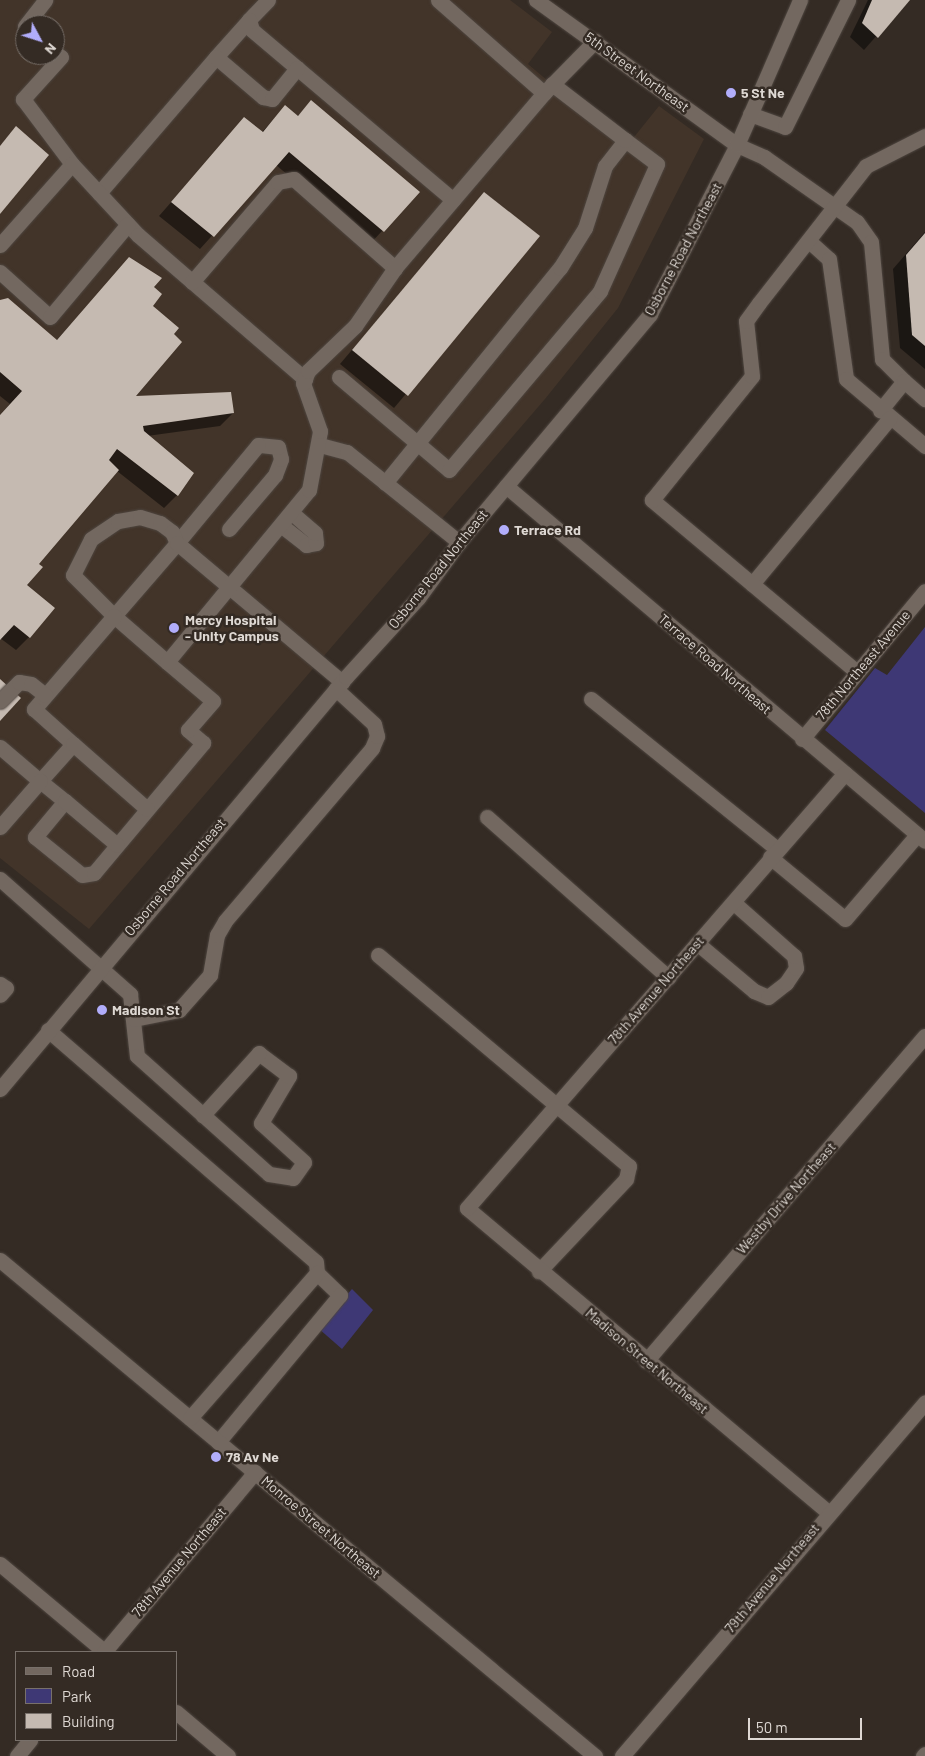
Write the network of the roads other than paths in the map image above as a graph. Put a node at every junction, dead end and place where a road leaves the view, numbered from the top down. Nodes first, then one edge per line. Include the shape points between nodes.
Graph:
1 (45, 0) edge
2 (268, 0) edge
3 (438, 0) edge
4 (536, 0) edge
5 (800, 0) edge
6 (848, 0) edge
7 (33, 15) edge
8 (249, 20) junction
9 (595, 41) junction
10 (216, 57) junction
11 (53, 65) edge
12 (297, 68) junction
13 (548, 88) junction
14 (750, 114) junction
15 (925, 136) edge
16 (626, 140) junction
17 (737, 145) junction
18 (72, 164) junction
19 (99, 193) junction
20 (453, 200) junction
21 (837, 208) junction
22 (128, 224) junction
23 (810, 242) junction
24 (0, 244) edge
25 (395, 268) junction
26 (0, 272) edge
27 (192, 282) junction
28 (339, 377) dead end
29 (305, 379) junction
30 (904, 381) junction
31 (925, 399) edge
32 (885, 414) junction
33 (320, 445) junction
34 (416, 445) junction
35 (925, 446) edge
36 (385, 483) junction
37 (506, 486) junction
38 (292, 513) junction
39 (282, 526) junction
40 (229, 528) dead end
41 (460, 542) junction
42 (176, 543) junction
43 (752, 584) junction
44 (231, 588) junction
45 (925, 591) edge
46 (114, 616) junction
47 (167, 662) junction
48 (857, 672) junction
49 (339, 685) junction
50 (45, 695) junction
51 (591, 699) dead end
52 (0, 701) edge
53 (802, 738) junction
54 (73, 744) junction
55 (0, 747) edge
56 (845, 773) junction
57 (40, 781) junction
58 (65, 801) junction
59 (148, 809) junction
60 (487, 817) dead end
61 (0, 827) edge
62 (921, 838) edge
63 (117, 845) junction
64 (774, 854) junction
65 (0, 879) edge
66 (733, 902) junction
67 (697, 943) junction
68 (378, 955) dead end
69 (99, 968) junction
70 (668, 977) junction
71 (0, 984) edge
72 (0, 995) edge
73 (134, 1019) junction
74 (48, 1030) junction
75 (925, 1036) edge
76 (0, 1089) edge
77 (558, 1104) junction
78 (202, 1115) junction
79 (468, 1208) joint
80 (0, 1260) edge
81 (539, 1271) junction
82 (317, 1272) junction
83 (646, 1361) junction
84 (925, 1402) edge
85 (190, 1418) junction
86 (218, 1442) junction
87 (255, 1472) junction
88 (828, 1512) junction
89 (0, 1564) edge
90 (103, 1651) edge
91 (105, 1651) edge
92 (178, 1714) edge
93 (29, 1741) edge
94 (17, 1756) edge
95 (228, 1756) edge
96 (595, 1756) edge
97 (622, 1756) edge

1 - 7 street
2 - 8 street
3 - 13 street
4 - 9 street, 5th Street Northeast
5 - 14 street, Osborne Road Northeast
6 - 14 street via 785,127
8 - 10 street
8 - 12 street via 252,30
9 - 13 street
9 - 17 street, 5th Street Northeast
10 - 12 street via 262,97 272,99
10 - 19 street
11 - 18 street via 23,99
12 - 20 street
13 - 16 street
13 - 20 street
14 - 17 street, Osborne Road Northeast
15 - 21 street via 866,166
16 - 34 street via 605,166 585,228 560,268
16 - 34 street via 656,164 600,291 449,470
17 - 21 street, 5th Street Northeast via 764,157
17 - 37 street, Osborne Road Northeast via 650,314
18 - 19 street
18 - 24 street
19 - 22 street
20 - 25 street
21 - 23 street
21 - 30 street, 5th Street Northeast via 857,222 871,242 882,359
22 - 26 street via 50,317
22 - 27 street
23 - 32 street via 829,259 846,379
23 - 43 street via 746,321 752,376 743,391 652,500
25 - 27 street via 294,179 278,182
25 - 29 street via 355,326 330,346
27 - 29 street
28 - 34 street
29 - 33 street
30 - 31 street, 5th Street Northeast
30 - 32 street
32 - 35 street
32 - 43 street
33 - 36 street via 347,452
33 - 38 street via 309,490
34 - 36 street
36 - 41 street
37 - 41 street, Osborne Road Northeast
37 - 53 street, Terrace Road Northeast
38 - 39 street
38 - 39 street via 315,533 316,543 306,545
39 - 44 street
40 - 42 street via 275,475 280,459 278,447 258,445
41 - 49 street, Osborne Road Northeast via 418,598
42 - 44 street
42 - 46 street
42 - 46 street via 172,532 160,523 140,517 118,521 91,539 73,575
43 - 48 street
44 - 47 street
44 - 49 street
45 - 48 street, 78th Northeast Avenue
46 - 47 street
46 - 50 street
47 - 59 street via 213,701 188,730 203,743
48 - 53 street, 78th Northeast Avenue
49 - 69 street, Osborne Road Northeast
49 - 73 street via 374,724 377,736 372,748 225,921 217,935 215,963 185,1003 168,1015
50 - 52 street via 31,684 19,682
50 - 54 street via 34,709
51 - 64 street
53 - 56 street, Terrace Road Northeast
54 - 57 street
54 - 59 street
55 - 57 street
56 - 62 street, Terrace Road Northeast
56 - 64 street, 78th Avenue Northeast
57 - 58 street
57 - 61 street
58 - 63 street
58 - 63 street via 35,837 82,875 94,873
59 - 63 street
60 - 70 street
62 - 64 street via 845,919
64 - 66 street, 78th Avenue Northeast
65 - 69 street
66 - 67 street, 78th Avenue Northeast
66 - 67 street via 794,956 796,968 786,983 768,997 754,991
67 - 70 street, 78th Avenue Northeast
68 - 77 street
69 - 73 street via 130,994
69 - 74 street, Osborne Road Northeast
70 - 77 street, 78th Avenue Northeast
71 - 72 street via 6,988
73 - 78 street via 137,1056
74 - 76 street, Osborne Road Northeast
74 - 82 street via 316,1262
75 - 83 street, Westby Drive Northeast
77 - 79 street, 78th Avenue Northeast
77 - 81 street via 624,1159 629,1173
78 - 78 street via 269,1174 293,1178 304,1162 261,1123 289,1076 258,1053
79 - 81 street, Madison Street Northeast
80 - 85 street, Monroe Street Northeast
81 - 83 street, Madison Street Northeast
82 - 85 street
82 - 86 street via 340,1295
83 - 88 street, Madison Street Northeast
84 - 88 street, 79th Avenue Northeast
85 - 86 street, Monroe Street Northeast
86 - 87 street, Monroe Street Northeast
87 - 91 street, 78th Avenue Northeast
87 - 96 street, Monroe Street Northeast
88 - 97 street, 79th Avenue Northeast
89 - 90 street
92 - 95 street
93 - 94 street

